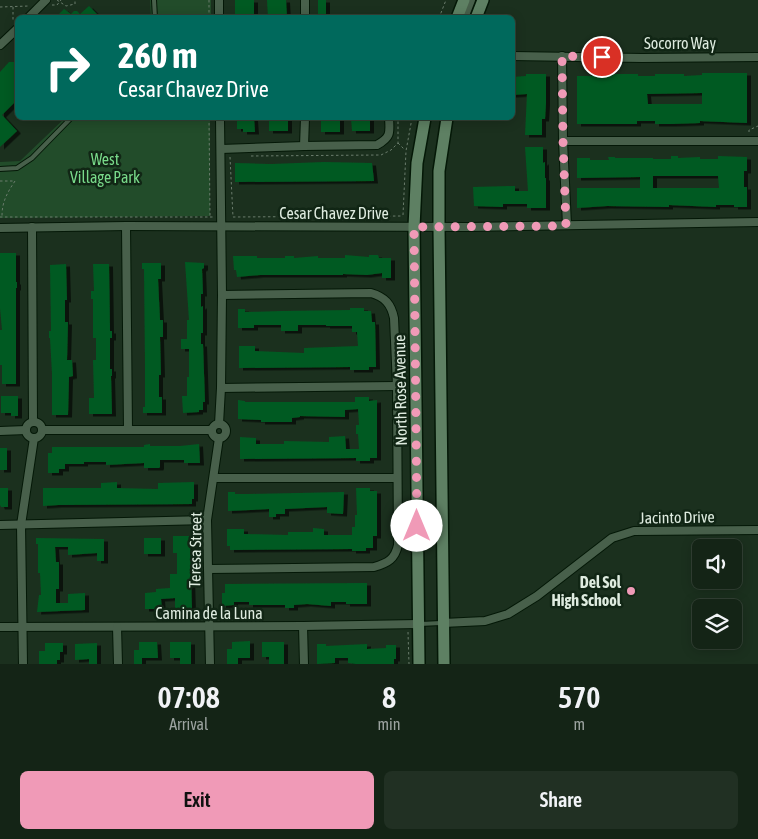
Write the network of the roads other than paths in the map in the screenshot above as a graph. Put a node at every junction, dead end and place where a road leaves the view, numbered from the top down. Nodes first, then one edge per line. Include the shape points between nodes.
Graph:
1 (46, 0) edge
2 (154, 0) edge
3 (219, 0) edge
4 (305, 0) edge
5 (464, 0) edge
6 (471, 0) edge
7 (483, 0) edge
8 (31, 15) edge
9 (155, 15) edge
10 (219, 15) edge
11 (305, 15) edge
12 (458, 15) edge
13 (465, 15) edge
14 (477, 15) edge
15 (15, 31) edge
16 (0, 45) edge
17 (515, 56) edge
18 (562, 56) junction
19 (758, 57) edge
20 (70, 120) edge
21 (220, 120) edge
22 (305, 120) edge
23 (389, 120) edge
24 (426, 120) edge
25 (447, 120) edge
26 (563, 141) junction
27 (754, 141) edge
28 (304, 146) junction
29 (221, 149) junction
30 (0, 169) edge
31 (758, 222) edge
32 (126, 226) junction
33 (221, 226) junction
34 (566, 226) junction
35 (32, 227) junction
36 (409, 227) junction
37 (439, 227) junction
38 (0, 228) edge
39 (222, 295) junction
40 (397, 386) junction
41 (221, 388) junction
42 (33, 422) junction
43 (216, 427) junction
44 (128, 429) junction
45 (26, 430) junction
46 (42, 430) junction
47 (0, 431) edge
48 (34, 438) junction
49 (219, 438) junction
50 (214, 478) junction
51 (397, 478) junction
52 (207, 520) junction
53 (0, 525) edge
54 (21, 525) junction
55 (758, 530) edge
56 (208, 569) junction
57 (443, 623) junction
58 (413, 624) junction
59 (209, 626) junction
60 (303, 626) junction
61 (117, 627) junction
62 (0, 628) edge
63 (22, 628) junction
64 (23, 664) edge
65 (118, 664) edge
66 (210, 664) edge
67 (304, 664) edge
68 (419, 664) edge
69 (444, 664) edge

1 - 8 street
2 - 9 lane
3 - 10 street
4 - 11 street
5 - 12 main road
6 - 13 street
7 - 14 main road
15 - 16 street
17 - 18 street, Socorro Way
18 - 19 street, Socorro Way
18 - 26 street
20 - 30 lane via 32,158 16,168
21 - 29 street
22 - 28 street
23 - 28 street via 390,132 386,140 377,145
24 - 36 main road, North Rose Avenue
25 - 37 main road via 440,171
26 - 27 street
26 - 34 street
28 - 29 street
29 - 33 street
31 - 34 street, Cesar Chavez Drive
32 - 33 street, Cesar Chavez Drive
32 - 35 street, Cesar Chavez Drive
32 - 44 street
33 - 36 street, Cesar Chavez Drive
33 - 39 street
34 - 37 street, Cesar Chavez Drive
35 - 38 street, Cesar Chavez Drive
35 - 42 street
36 - 37 street, Cesar Chavez Drive
36 - 58 main road, North Rose Avenue
37 - 57 main road
39 - 40 street via 371,293 386,301 394,318
39 - 41 street
40 - 41 street
40 - 51 street
41 - 43 street
42 - 45 street via 26,426
42 - 46 street
43 - 44 street
43 - 49 street via 213,434
43 - 49 street via 223,426 226,431
44 - 46 street
45 - 47 street
45 - 48 street
46 - 48 street via 40,436
48 - 54 street
49 - 50 street, Teresa Street
50 - 51 street
50 - 52 street, Teresa Street
51 - 56 street via 398,545 391,560 374,567
52 - 54 street
52 - 56 street, Teresa Street
53 - 54 street
54 - 63 street
55 - 57 street, Jacinto Drive via 634,531 612,538 508,614 485,621
56 - 59 street, Teresa Street
57 - 58 lane
57 - 69 main road
58 - 60 street, Camina de la Luna
58 - 68 main road, North Rose Avenue
59 - 60 street, Camina de la Luna
59 - 61 street, Camina de la Luna
59 - 66 street, Teresa Street
60 - 67 street
61 - 63 street, Camina de la Luna
61 - 65 street
62 - 63 street, Camina de la Luna
63 - 64 street

